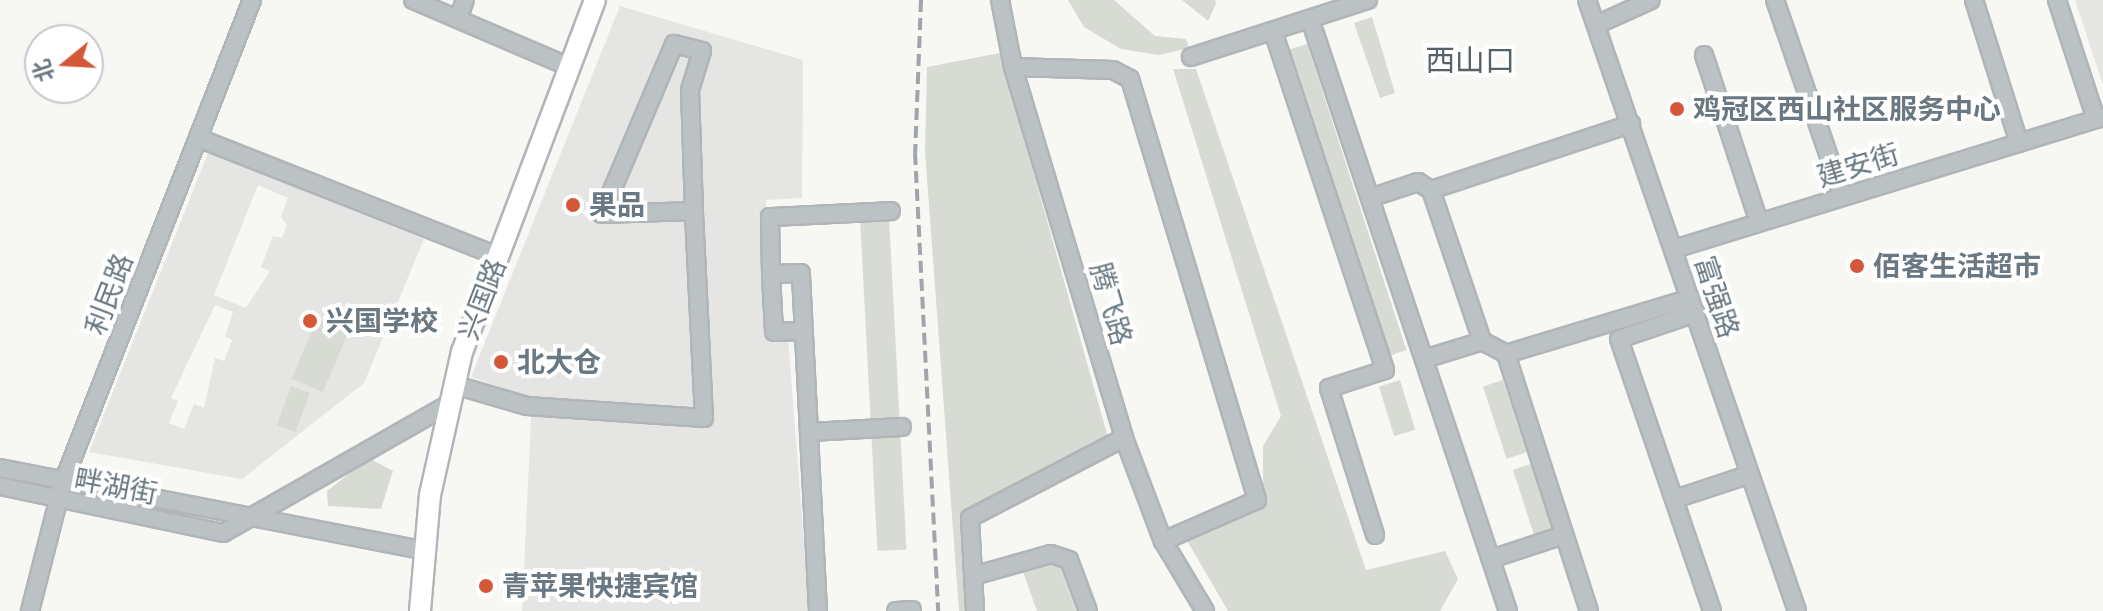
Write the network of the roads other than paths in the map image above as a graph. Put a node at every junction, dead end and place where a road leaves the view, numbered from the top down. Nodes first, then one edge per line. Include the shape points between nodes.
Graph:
1 (252, 0) edge
2 (413, 0) edge
3 (465, 0) edge
4 (595, 0) edge
5 (1000, 0) edge
6 (1368, 0) edge
7 (1587, 0) edge
8 (1651, 0) edge
9 (1775, 0) edge
10 (1974, 0) edge
11 (2057, 0) edge
12 (458, 19) junction
13 (1310, 19) junction
14 (1596, 25) junction
15 (1273, 31) junction
16 (1704, 55) dead end
17 (1191, 57) dead end
18 (569, 67) junction
19 (1013, 67) junction
20 (2099, 118) edge
21 (1631, 124) junction
22 (198, 138) junction
23 (2019, 143) junction
24 (1431, 190) junction
25 (1843, 197) junction
26 (1370, 198) junction
27 (694, 211) junction
28 (891, 211) dead end
29 (1759, 222) junction
30 (1674, 249) junction
31 (498, 256) junction
32 (771, 274) junction
33 (1693, 305) junction
34 (804, 331) junction
35 (1483, 341) junction
36 (1506, 354) junction
37 (1424, 359) junction
38 (453, 394) junction
39 (902, 427) dead end
40 (809, 432) junction
41 (1124, 438) junction
42 (0, 468) edge
43 (1748, 475) junction
44 (0, 486) edge
45 (61, 493) junction
46 (1675, 499) junction
47 (237, 518) junction
48 (1375, 535) dead end
49 (1564, 535) junction
50 (1163, 541) junction
51 (426, 551) junction
52 (1491, 559) junction
53 (973, 576) junction
54 (912, 610) edge
55 (30, 611) edge
56 (420, 611) edge
57 (818, 611) edge
58 (896, 611) edge
59 (975, 611) edge
60 (1088, 611) edge
61 (1205, 611) edge
62 (1508, 611) edge
63 (1589, 611) edge
64 (1712, 611) edge
65 (1797, 611) edge

1 - 22 street, 利民路
2 - 12 street
3 - 12 street
4 - 18 main road, 兴国路
5 - 19 street, 腾飞路
6 - 13 street
7 - 14 street, 富强路
8 - 14 street
9 - 25 street
10 - 23 street
11 - 20 street
12 - 18 street
13 - 15 street
13 - 26 street
14 - 21 street, 富强路
15 - 17 street
15 - 48 street via 1385,370 1329,388
16 - 29 street
18 - 31 main road, 兴国路
19 - 41 street, 腾飞路
19 - 50 street via 1113,70 1130,79 1257,500
20 - 23 street, 建安街
21 - 24 street
21 - 30 street, 富强路
22 - 31 street
22 - 45 street, 利民路
23 - 25 street, 建安街
24 - 26 street via 1418,182
24 - 35 street
25 - 29 street, 建安街
26 - 37 street
27 - 27 street via 602,214 674,44 702,51 690,90
27 - 38 street via 704,418 527,406
28 - 32 street via 770,217
29 - 30 street, 建安街
30 - 33 street, 富强路
31 - 38 main road, 兴国路
32 - 34 street via 801,273
32 - 34 street via 774,332
33 - 36 street
33 - 43 street, 富强路
33 - 46 street via 1619,339
34 - 40 street
35 - 36 street
35 - 37 street
36 - 49 street
37 - 52 street
38 - 47 street
38 - 51 main road, 兴国路
39 - 40 street
40 - 57 street
41 - 50 street, 腾飞路
41 - 53 street via 970,518
42 - 45 street
43 - 46 street
43 - 65 street, 富强路
44 - 45 street, 畔湖街
45 - 47 street
45 - 47 street, 畔湖街 via 223,533
45 - 55 street, 利民路
46 - 64 street
47 - 51 street
49 - 52 street
49 - 63 street
50 - 61 street, 腾飞路
51 - 56 main road, 兴国路
52 - 62 street
53 - 59 street
53 - 60 street via 1051,554 1069,560
54 - 58 street

